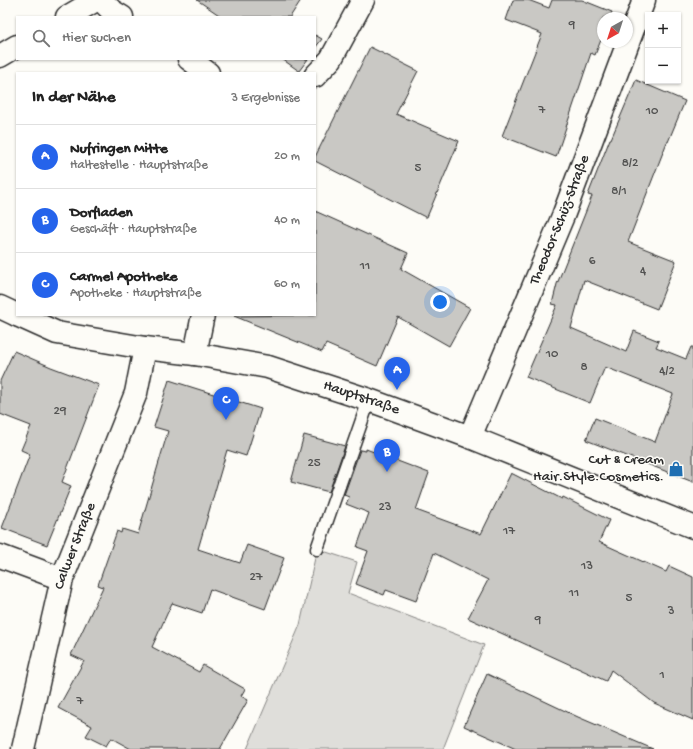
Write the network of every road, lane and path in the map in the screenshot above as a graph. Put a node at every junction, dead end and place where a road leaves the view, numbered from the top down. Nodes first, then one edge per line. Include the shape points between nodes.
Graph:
1 (96, 0) edge
2 (101, 0) edge
3 (363, 0) edge
4 (644, 0) edge
5 (69, 16) edge
6 (120, 16) edge
7 (16, 47) edge
8 (0, 56) edge
9 (190, 60) edge
10 (207, 72) edge
11 (316, 75) edge
12 (0, 307) edge
13 (16, 315) edge
14 (19, 316) edge
15 (204, 316) edge
16 (145, 348) junction
17 (195, 354) junction
18 (369, 400) junction
19 (470, 437) junction
20 (693, 527) edge
21 (317, 549) dead end
22 (0, 556) edge
23 (62, 579) junction
24 (23, 749) edge

1 - 5 street
2 - 6 street
3 - 11 street via 331,59
4 - 19 street, Theodor-Schüz-Straße via 564,216
7 - 8 street
9 - 10 street
12 - 13 street, Hauptstraße
14 - 16 street, Hauptstraße via 58,333
15 - 17 street
16 - 17 street, Hauptstraße
16 - 23 street, Calwer Straße via 136,393
17 - 18 street, Hauptstraße via 268,367
18 - 19 street, Hauptstraße
18 - 21 lane
19 - 20 street, Hauptstraße
22 - 23 street
23 - 24 street, Calwer Straße

